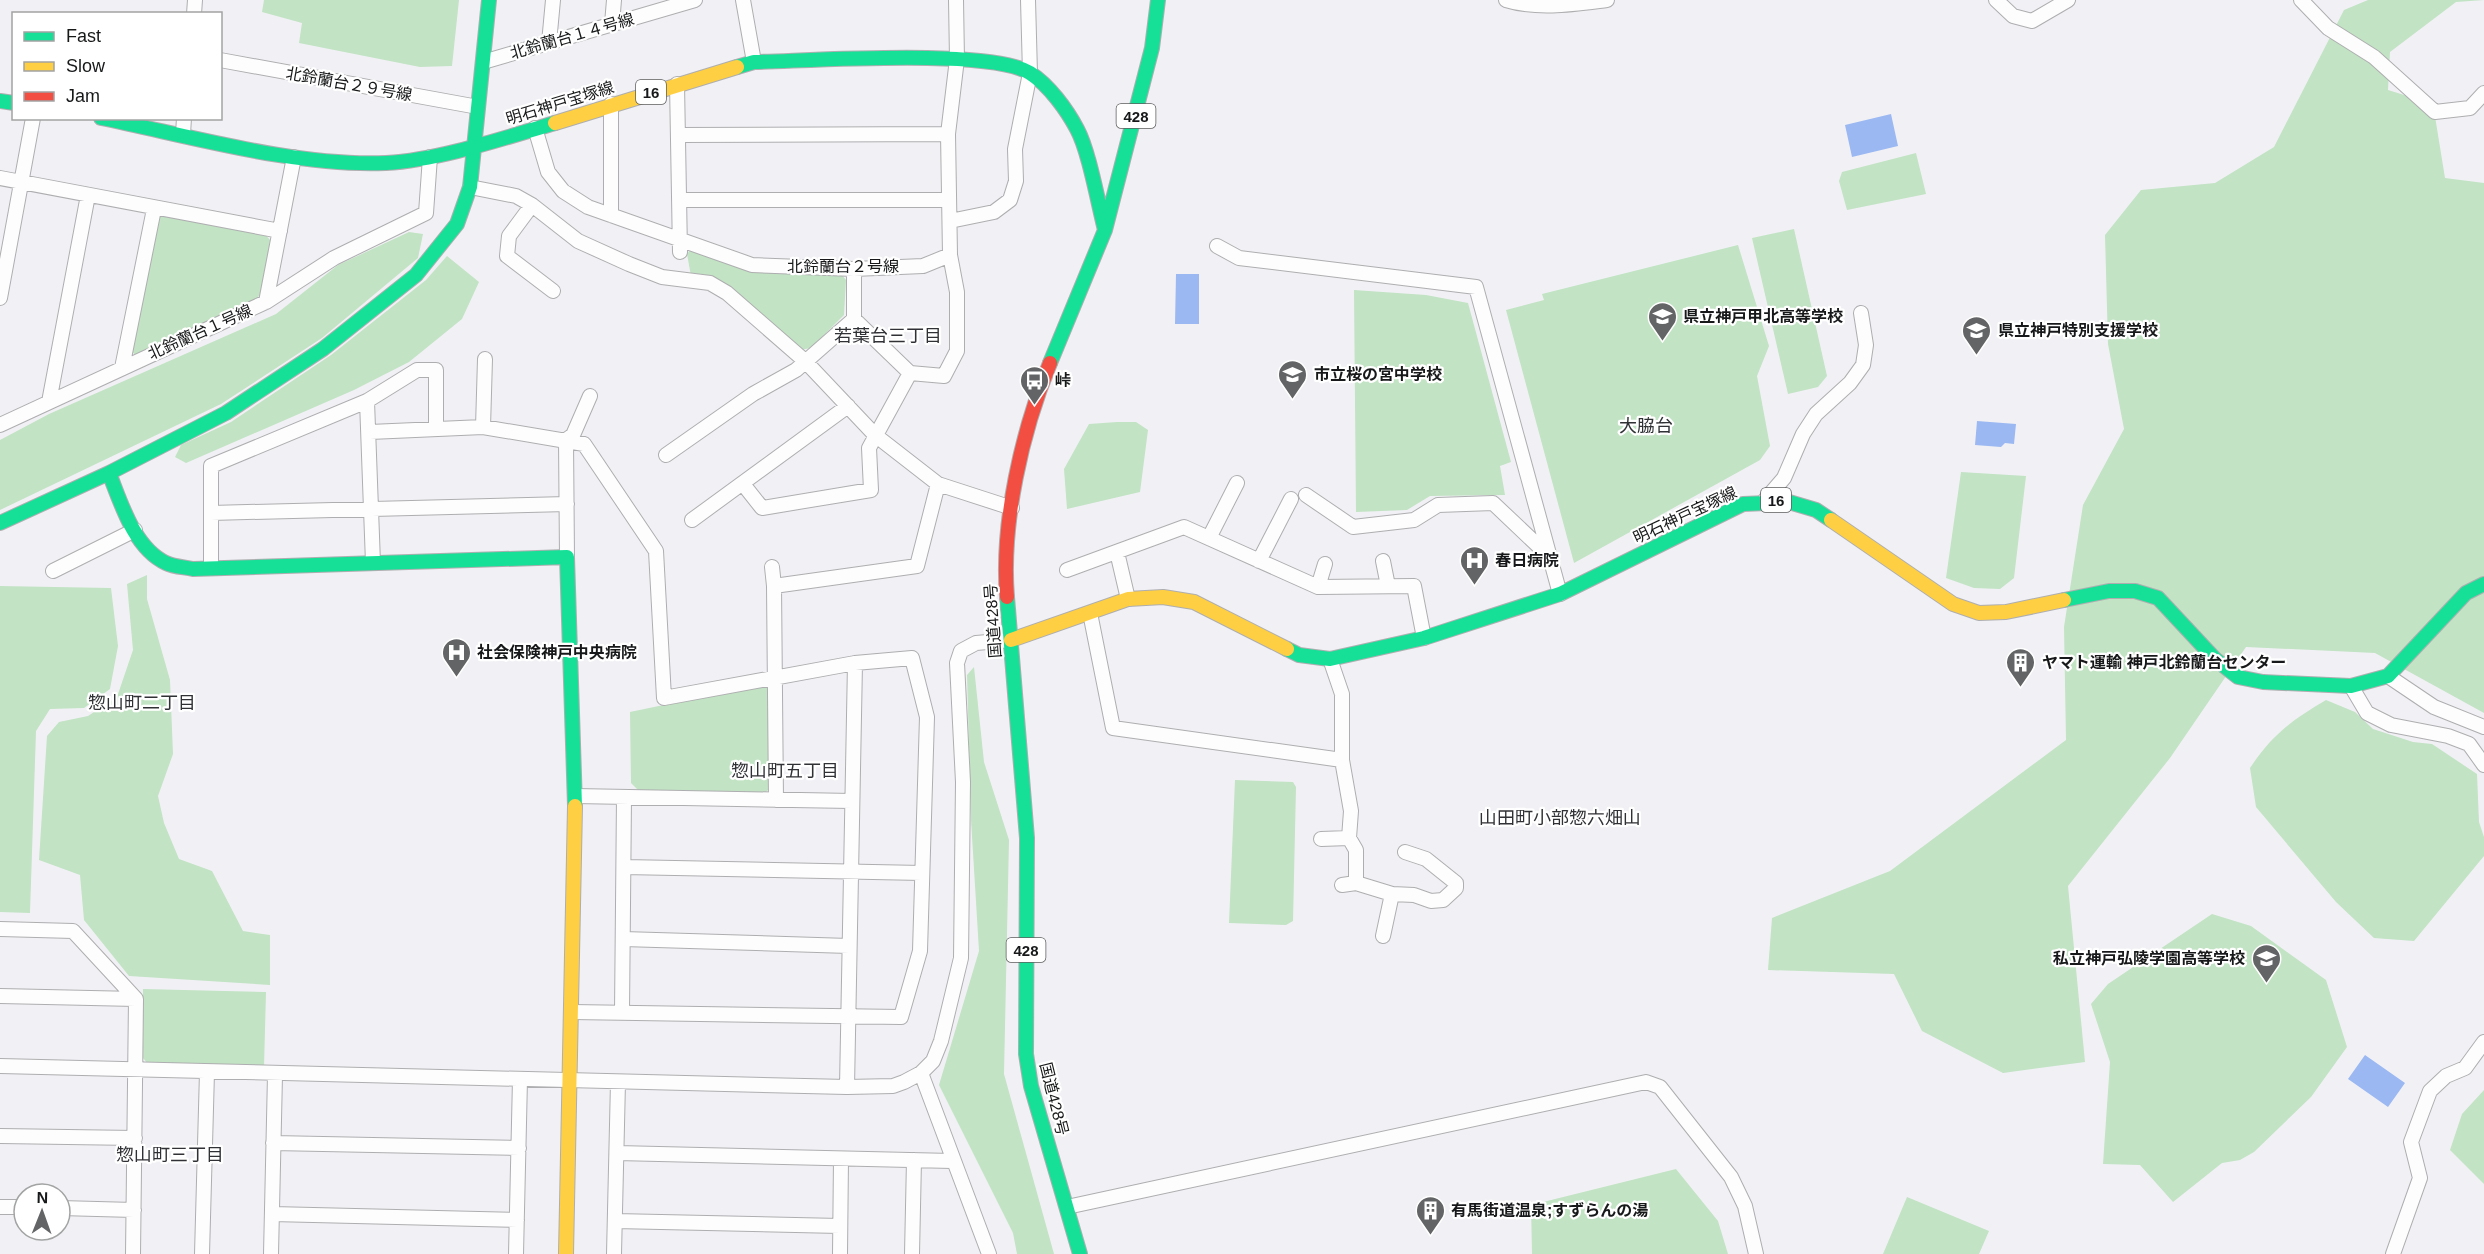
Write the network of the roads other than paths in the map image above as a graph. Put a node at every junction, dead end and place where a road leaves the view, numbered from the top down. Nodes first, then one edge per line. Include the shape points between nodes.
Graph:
1 (489, 0) edge
2 (553, 0) edge
3 (614, 0) edge
4 (695, 0) edge
5 (743, 0) edge
6 (956, 0) edge
7 (1028, 0) edge
8 (1158, 0) edge
9 (1506, 0) edge
10 (1607, 0) edge
11 (1996, 0) edge
12 (2068, 0) edge
13 (2301, 0) edge
14 (1521, 2) edge
15 (675, 3) edge
16 (612, 24) junction
17 (549, 43) junction
18 (957, 58) junction
19 (222, 60) edge
20 (483, 62) junction
21 (754, 62) junction
22 (1030, 73) junction
23 (677, 84) junction
24 (2484, 93) edge
25 (610, 104) junction
26 (478, 107) junction
27 (33, 120) edge
28 (110, 120) edge
29 (184, 120) edge
30 (535, 128) junction
31 (183, 134) junction
32 (948, 134) junction
33 (678, 135) junction
34 (475, 147) junction
35 (294, 157) junction
36 (430, 157) junction
37 (0, 178) edge
38 (22, 182) junction
39 (470, 187) junction
40 (88, 195) junction
41 (679, 200) junction
42 (949, 200) junction
43 (532, 205) junction
44 (154, 209) junction
45 (611, 215) junction
46 (950, 221) junction
47 (1106, 230) junction
48 (280, 231) junction
49 (1216, 246) dead end
50 (950, 255) junction
51 (680, 260) junction
52 (854, 269) junction
53 (553, 291) dead end
54 (0, 298) edge
55 (266, 302) junction
56 (1861, 313) dead end
57 (854, 319) junction
58 (485, 359) dead end
59 (805, 361) junction
60 (122, 368) junction
61 (910, 373) junction
62 (590, 396) dead end
63 (367, 401) junction
64 (49, 402) junction
65 (848, 406) junction
66 (0, 425) edge
67 (483, 427) junction
68 (436, 429) junction
69 (370, 432) junction
70 (875, 435) junction
71 (566, 441) junction
72 (666, 454) dead end
73 (109, 473) junction
74 (1237, 483) dead end
75 (743, 484) junction
76 (938, 484) junction
77 (1306, 495) dead end
78 (1291, 499) dead end
79 (1765, 500) junction
80 (567, 504) junction
81 (1012, 508) junction
82 (371, 509) junction
83 (211, 513) junction
84 (692, 520) dead end
85 (0, 523) edge
86 (135, 530) junction
87 (1209, 538) junction
88 (1117, 552) junction
89 (567, 557) junction
90 (1550, 557) junction
91 (1259, 561) junction
92 (1383, 561) dead end
93 (373, 562) junction
94 (1325, 564) dead end
95 (772, 567) dead end
96 (211, 568) junction
97 (1067, 570) dead end
98 (53, 571) dead end
99 (2484, 584) edge
100 (774, 586) junction
101 (1388, 586) junction
102 (1318, 587) junction
103 (1560, 594) junction
104 (1128, 599) junction
105 (1090, 613) junction
106 (1424, 638) junction
107 (1011, 640) junction
108 (1330, 658) junction
109 (855, 663) junction
110 (2388, 676) junction
111 (776, 677) junction
112 (2351, 686) junction
113 (2484, 727) edge
114 (1342, 760) junction
115 (2484, 765) edge
116 (575, 796) junction
117 (624, 797) junction
118 (776, 800) junction
119 (852, 801) junction
120 (1349, 838) junction
121 (1321, 839) dead end
122 (1405, 852) dead end
123 (624, 867) junction
124 (850, 872) junction
125 (922, 873) junction
126 (1392, 894) junction
127 (0, 930) edge
128 (1383, 936) dead end
129 (623, 939) junction
130 (849, 946) junction
131 (0, 996) edge
132 (136, 999) junction
133 (572, 1012) junction
134 (622, 1012) junction
135 (848, 1017) junction
136 (2484, 1042) edge
137 (0, 1066) edge
138 (137, 1070) junction
139 (207, 1072) junction
140 (921, 1073) junction
141 (274, 1075) junction
142 (520, 1079) junction
143 (570, 1081) junction
144 (618, 1082) junction
145 (846, 1087) junction
146 (0, 1136) edge
147 (135, 1138) junction
148 (273, 1143) junction
149 (519, 1148) junction
150 (617, 1153) junction
151 (841, 1159) junction
152 (915, 1160) junction
153 (952, 1161) junction
154 (1067, 1207) junction
155 (72, 1208) edge
156 (134, 1210) junction
157 (272, 1214) junction
158 (517, 1220) junction
159 (615, 1221) junction
160 (840, 1226) junction
161 (133, 1254) edge
162 (202, 1254) edge
163 (271, 1254) edge
164 (516, 1254) edge
165 (566, 1254) edge
166 (614, 1254) edge
167 (840, 1254) edge
168 (912, 1254) edge
169 (989, 1254) edge
170 (1080, 1254) edge
171 (1756, 1254) edge
172 (2393, 1254) edge

1 - 20 main road
2 - 17 street
3 - 16 street
4 - 15 street, 北鈴蘭台１４号線
5 - 21 street
6 - 18 street
7 - 22 street
8 - 47 main road, 国道428号 / 428 via 1152,48
9 - 14 street
10 - 14 street via 1578,4
11 - 12 street via 2013,16 2032,21
13 - 24 street via 2328,28 2373,57 2435,112 2470,108
15 - 16 street, 北鈴蘭台１４号線
16 - 17 street, 北鈴蘭台１４号線
17 - 20 street, 北鈴蘭台１４号線
18 - 21 main road, 明石神戸宝塚線 / 16
18 - 22 main road, 明石神戸宝塚線 / 16
18 - 32 street
19 - 26 street, 北鈴蘭台２９号線
20 - 26 main road
21 - 23 main road, 明石神戸宝塚線 / 16
22 - 46 street via 1015,149 1016,182 1010,200 994,212
22 - 47 main road, 明石神戸宝塚線 / 16 via 1062,104 1078,131
23 - 25 main road, 明石神戸宝塚線 / 16
23 - 33 street
25 - 30 main road, 明石神戸宝塚線 / 16
25 - 45 street
26 - 34 main road
27 - 38 street
28 - 31 main road, 明石神戸宝塚線 / 16
29 - 31 street
30 - 34 main road, 明石神戸宝塚線 / 16
30 - 45 street, 北鈴蘭台２号線 via 548,172 563,191 588,207
31 - 35 main road, 明石神戸宝塚線 / 16
32 - 33 street
32 - 42 street
33 - 41 street
34 - 36 main road, 明石神戸宝塚線 / 16
34 - 39 main road
35 - 36 main road, 明石神戸宝塚線 / 16 via 337,163 388,163
35 - 48 street, 北鈴蘭台１号線
36 - 55 street via 426,213 334,258
37 - 38 street
38 - 40 street
38 - 54 street
39 - 43 street via 496,190
39 - 73 main road via 457,224 416,275 322,349 226,413
40 - 44 street
40 - 64 street
41 - 42 street
41 - 51 street
42 - 46 street
43 - 51 street via 578,241 662,278
43 - 53 street via 509,236 507,256
44 - 48 street
44 - 60 street
45 - 51 street, 北鈴蘭台２号線
46 - 50 street
47 - 81 main road, 国道428号 / 428 via 1034,405
48 - 55 street, 北鈴蘭台１号線
49 - 90 street via 1239,258 1476,287
50 - 52 street, 北鈴蘭台２号線 via 923,266
50 - 61 street via 957,292 957,351 944,376
51 - 52 street, 北鈴蘭台２号線
51 - 59 street via 727,293
52 - 57 street
55 - 60 street, 北鈴蘭台１号線
56 - 79 street via 1866,345 1863,365 1850,383 1816,414 1784,478
57 - 59 street
57 - 61 street
58 - 67 street
59 - 65 street
59 - 72 street
60 - 64 street, 北鈴蘭台１号線
61 - 70 street
62 - 71 street via 573,435
63 - 68 street via 417,370 436,370
63 - 69 street
63 - 83 street via 211,466
64 - 66 street, 北鈴蘭台１号線
65 - 70 street
65 - 75 street
67 - 68 street
67 - 71 street
68 - 69 street
69 - 82 street
70 - 75 street via 869,448 871,489 762,508
70 - 76 street
71 - 80 street
71 - 111 street via 584,444 656,551 664,698
73 - 85 main road
73 - 86 main road
74 - 87 street
75 - 84 street
76 - 81 street
76 - 100 street via 917,566
77 - 90 street via 1353,527 1414,520 1438,505 1492,503
78 - 91 street
79 - 103 main road, 明石神戸宝塚線 / 16 via 1743,504
79 - 112 main road, 明石神戸宝塚線 / 16 via 1793,501 1816,510 1953,604 1979,613 2006,612 2109,591 2135,591 2158,598 2215,659 2238,676 2263,682
80 - 82 street
80 - 89 street
81 - 107 main road, 国道428号 / 428 via 1006,581
82 - 83 street
82 - 93 street
83 - 96 street
86 - 96 main road via 164,563
86 - 98 street
87 - 88 street via 1184,528
87 - 91 street
88 - 97 street
88 - 104 street
89 - 93 main road
89 - 116 main road
90 - 103 street
91 - 102 street
92 - 101 street
93 - 96 main road
94 - 102 street
95 - 100 street
99 - 110 main road via 2466,593
100 - 111 street
101 - 102 street
101 - 106 street via 1414,586
103 - 106 main road, 明石神戸宝塚線 / 16
104 - 105 main road, 明石神戸宝塚線 / 16
104 - 108 main road, 明石神戸宝塚線 / 16 via 1163,597 1194,602 1288,651
105 - 107 main road, 明石神戸宝塚線 / 16
105 - 114 street via 1113,728
106 - 108 main road, 明石神戸宝塚線 / 16
107 - 140 street via 976,643 961,651 957,663 963,782 961,958 941,1041 933,1061
107 - 154 main road, 国道428号 / 428 via 1027,838 1026,1054 1031,1086
108 - 114 street via 1342,694
109 - 111 street
109 - 119 street
109 - 125 street via 912,658 927,717
110 - 112 main road, 明石神戸宝塚線 / 16
110 - 113 street via 2434,707
111 - 118 street
112 - 115 street via 2367,713 2391,725 2469,744
114 - 120 street via 1351,811
116 - 117 street
116 - 133 main road
117 - 118 street
117 - 123 street
118 - 119 street
119 - 124 street
120 - 121 street
120 - 126 street via 1356,850 1349,884
122 - 126 street via 1426,859 1456,883 1456,888 1443,900 1431,902
123 - 124 street
123 - 129 street
124 - 125 street
124 - 130 street
125 - 135 street via 920,951 901,1017
126 - 128 street
127 - 132 street via 73,931
129 - 130 street
129 - 134 street
130 - 135 street
131 - 132 street
132 - 138 street
133 - 134 street
133 - 143 main road
134 - 135 street
135 - 145 street
136 - 172 street via 2465,1068 2446,1076 2430,1092 2411,1142 2421,1178
137 - 138 street
138 - 139 street
138 - 147 street
139 - 141 street
139 - 162 street
140 - 145 street via 894,1086
140 - 153 street
141 - 142 street
141 - 148 street
142 - 143 street
142 - 149 street
143 - 144 street
143 - 165 main road
144 - 145 street
144 - 150 street
146 - 147 street
147 - 156 street
148 - 149 street
148 - 157 street
149 - 158 street
150 - 151 street
150 - 159 street
151 - 152 street
151 - 160 street
152 - 153 street
152 - 168 street
153 - 169 street
154 - 170 main road, 国道428号 / 428
154 - 171 street via 1646,1082 1660,1088 1731,1177 1745,1206
155 - 156 street
156 - 161 street
157 - 158 street
157 - 163 street
158 - 164 street
159 - 160 street
159 - 166 street
160 - 167 street

